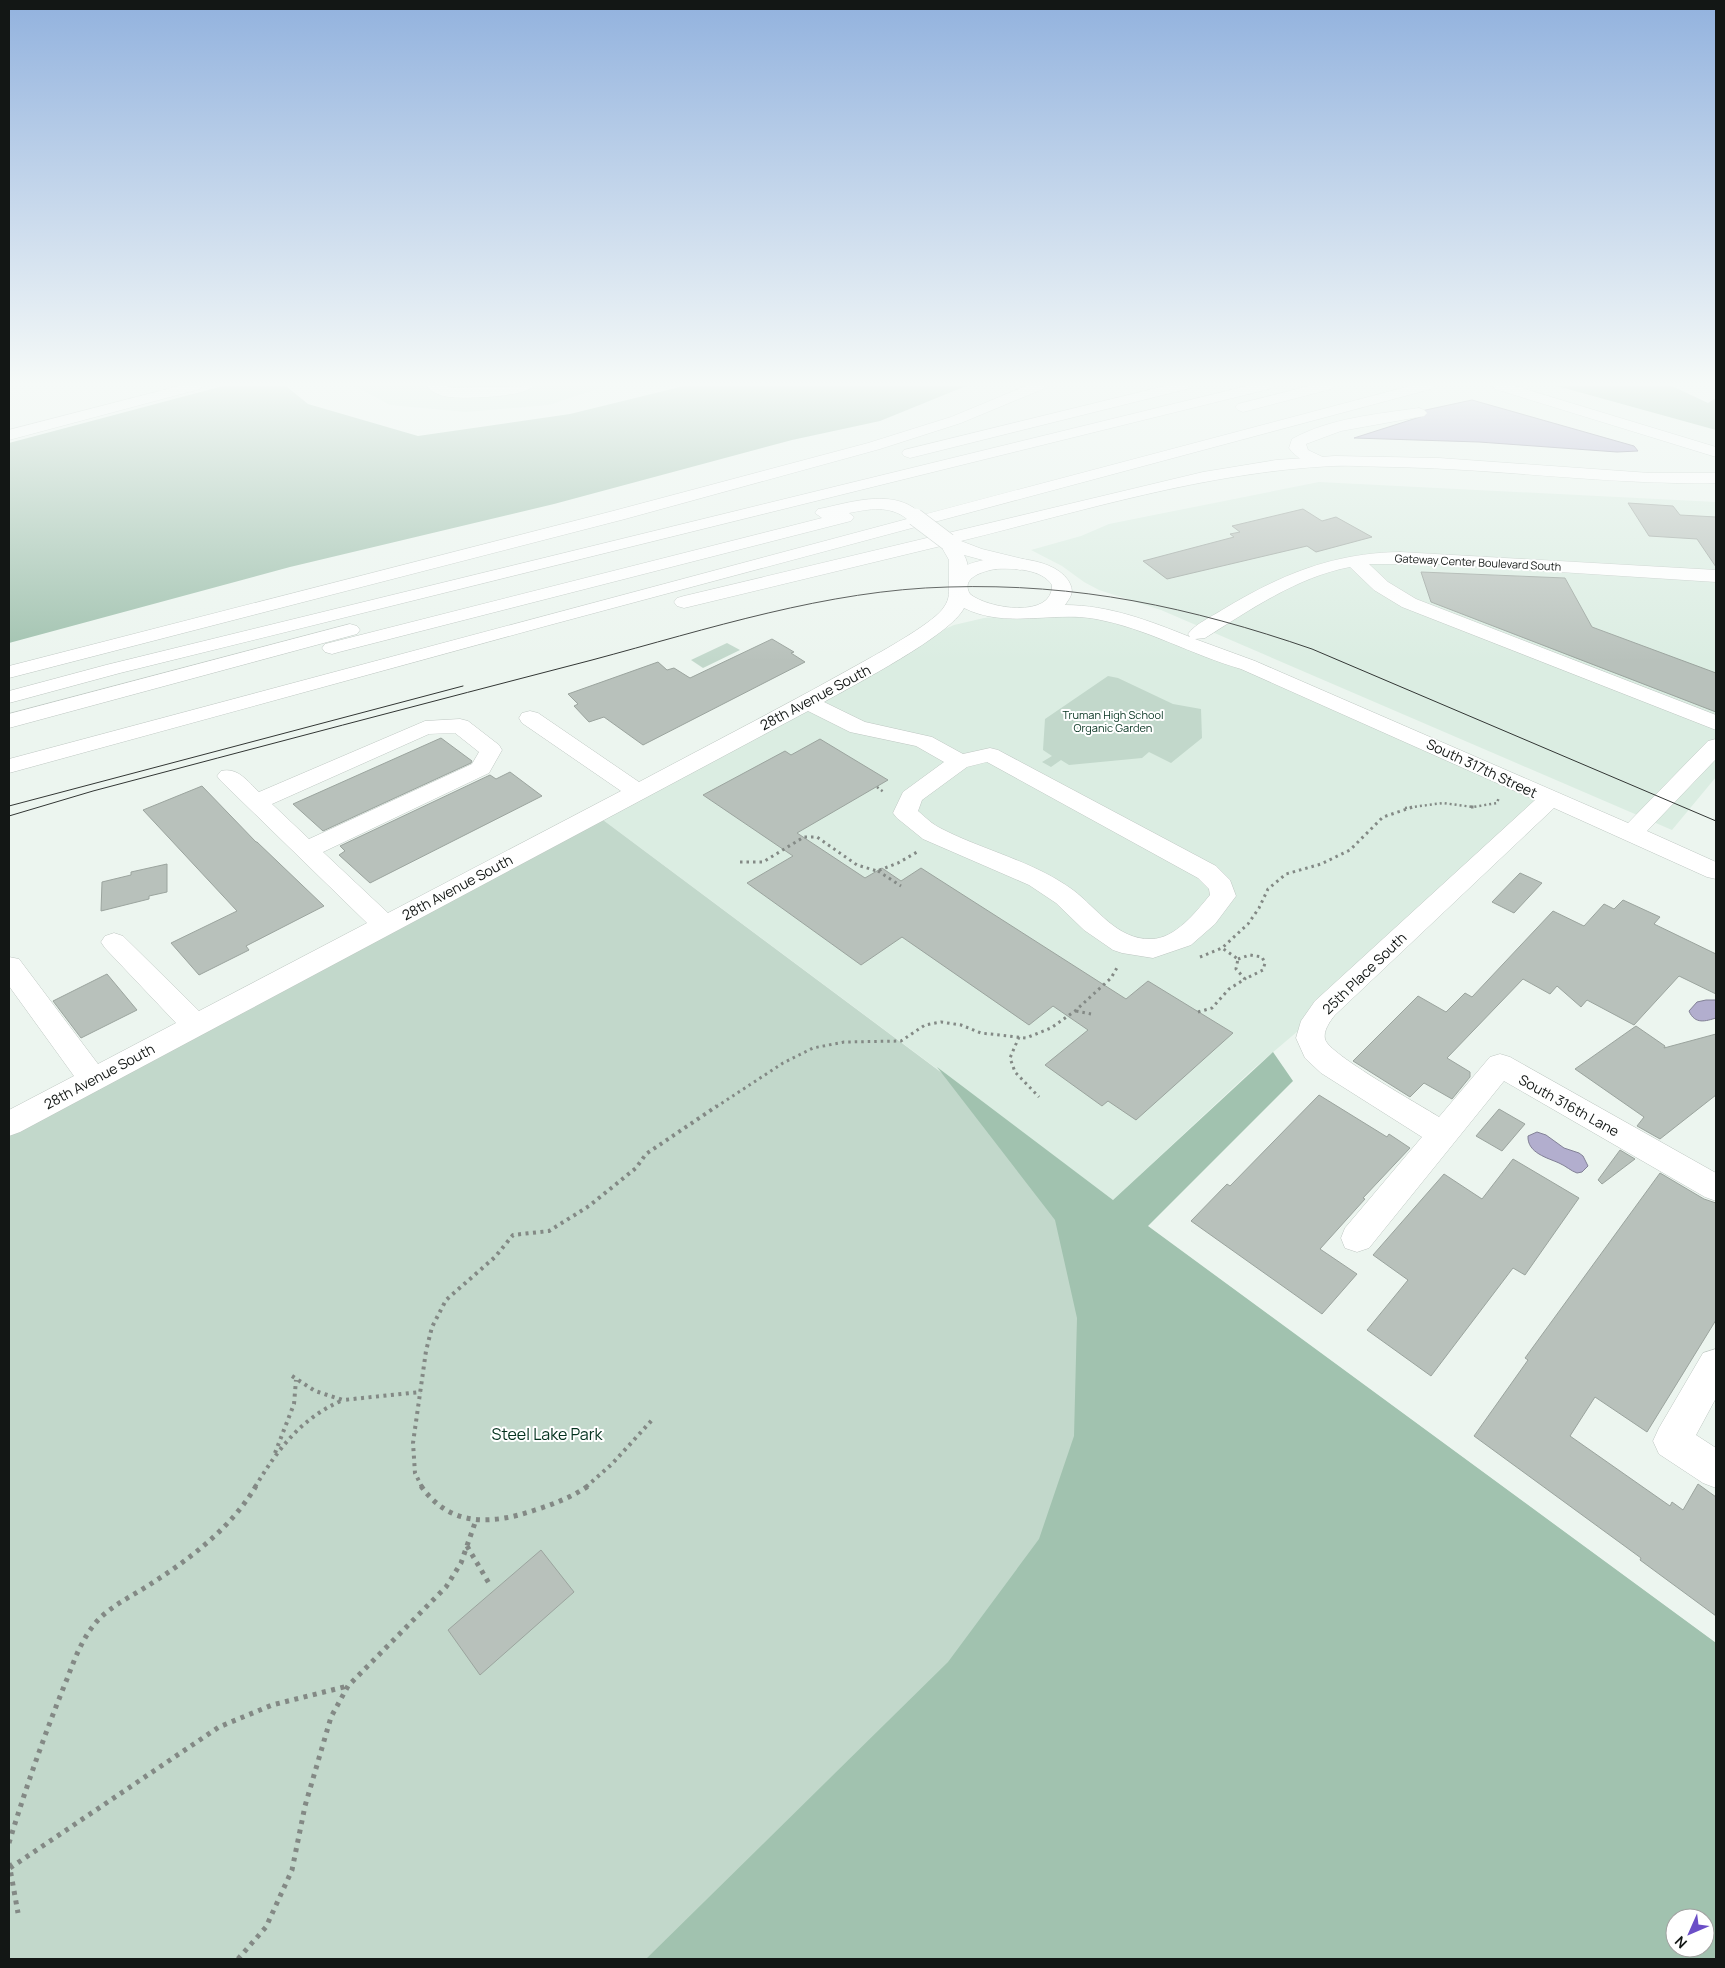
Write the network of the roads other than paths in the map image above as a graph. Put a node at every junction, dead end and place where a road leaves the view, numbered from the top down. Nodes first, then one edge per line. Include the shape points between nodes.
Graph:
1 (752, 478) edge
2 (807, 478) edge
3 (890, 478) edge
4 (1081, 478) edge
5 (1195, 478) edge
6 (798, 524) junction
7 (948, 542) junction
8 (1355, 560) junction
9 (1020, 564) junction
10 (396, 573) junction
11 (1716, 576) edge
12 (1056, 578) junction
13 (958, 588) junction
14 (1032, 613) junction
15 (1010, 614) junction
16 (540, 622) junction
17 (1198, 634) junction
18 (904, 647) junction
19 (1248, 665) junction
20 (9, 672) edge
21 (9, 697) edge
22 (808, 702) junction
23 (530, 718) dead end
24 (9, 721) edge
25 (1716, 723) edge
26 (9, 736) edge
27 (1715, 749) edge
28 (958, 762) junction
29 (9, 766) edge
30 (228, 776) dead end
31 (636, 791) junction
32 (1550, 799) junction
33 (256, 802) junction
34 (1631, 834) junction
35 (306, 850) junction
36 (1716, 871) edge
37 (385, 925) junction
38 (114, 942) dead end
39 (9, 966) edge
40 (195, 1025) junction
41 (93, 1079) junction
42 (9, 1124) edge
43 (1444, 1135) junction
44 (1716, 1188) edge
45 (1357, 1238) dead end
46 (1716, 1365) edge
47 (1716, 1470) edge

1 - 10 main road
2 - 10 main road
3 - 21 main road
4 - 16 main road
5 - 16 main road via 625,616
6 - 7 main road, bridge via 858,513 890,513 912,506
6 - 24 main road via 329,635
6 - 26 main road
7 - 9 main road
7 - 13 main road via 958,560
8 - 11 main road, Gateway Center Boulevard South via 1436,558
8 - 17 main road, Gateway Center Boulevard South via 1274,590
8 - 25 main road via 1381,586 1409,604
9 - 12 main road, South 317th Street
9 - 13 main road via 995,563 974,568 963,574
10 - 20 main road
12 - 14 main road via 1062,594 1056,602
12 - 17 main road, South 317th Street via 1097,600
13 - 15 main road via 966,601 978,608
13 - 18 main road, 28th Avenue South via 953,610
14 - 15 main road, South 317th Street
14 - 19 main road, South 317th Street via 1064,610 1097,613
15 - 18 main road, 28th Avenue South via 954,626
16 - 29 main road
17 - 19 main road, South 317th Street via 1238,652
18 - 22 main road, 28th Avenue South
19 - 32 main road, South 317th Street
22 - 28 main road via 862,729 917,738
22 - 31 main road, 28th Avenue South
23 - 31 main road
27 - 34 main road
28 - 28 main road via 912,797 905,812 932,834 1038,879 1122,944 1153,949 1182,939 1206,918 1223,896 1220,886 1207,872 990,755
30 - 33 main road
31 - 37 main road, 28th Avenue South
32 - 34 main road, South 317th Street
32 - 43 main road, 25th Place South via 1325,1008 1315,1021 1310,1038 1315,1050 1331,1065
33 - 35 main road
33 - 35 main road via 425,728 460,726 492,750 481,768
34 - 36 main road, South 317th Street
35 - 37 main road
37 - 40 main road, 28th Avenue South
38 - 40 main road
39 - 41 main road
40 - 41 main road, 28th Avenue South
41 - 42 main road, 28th Avenue South
43 - 44 main road, South 316th Lane via 1500,1065
43 - 45 main road
46 - 47 main road via 1672,1441

